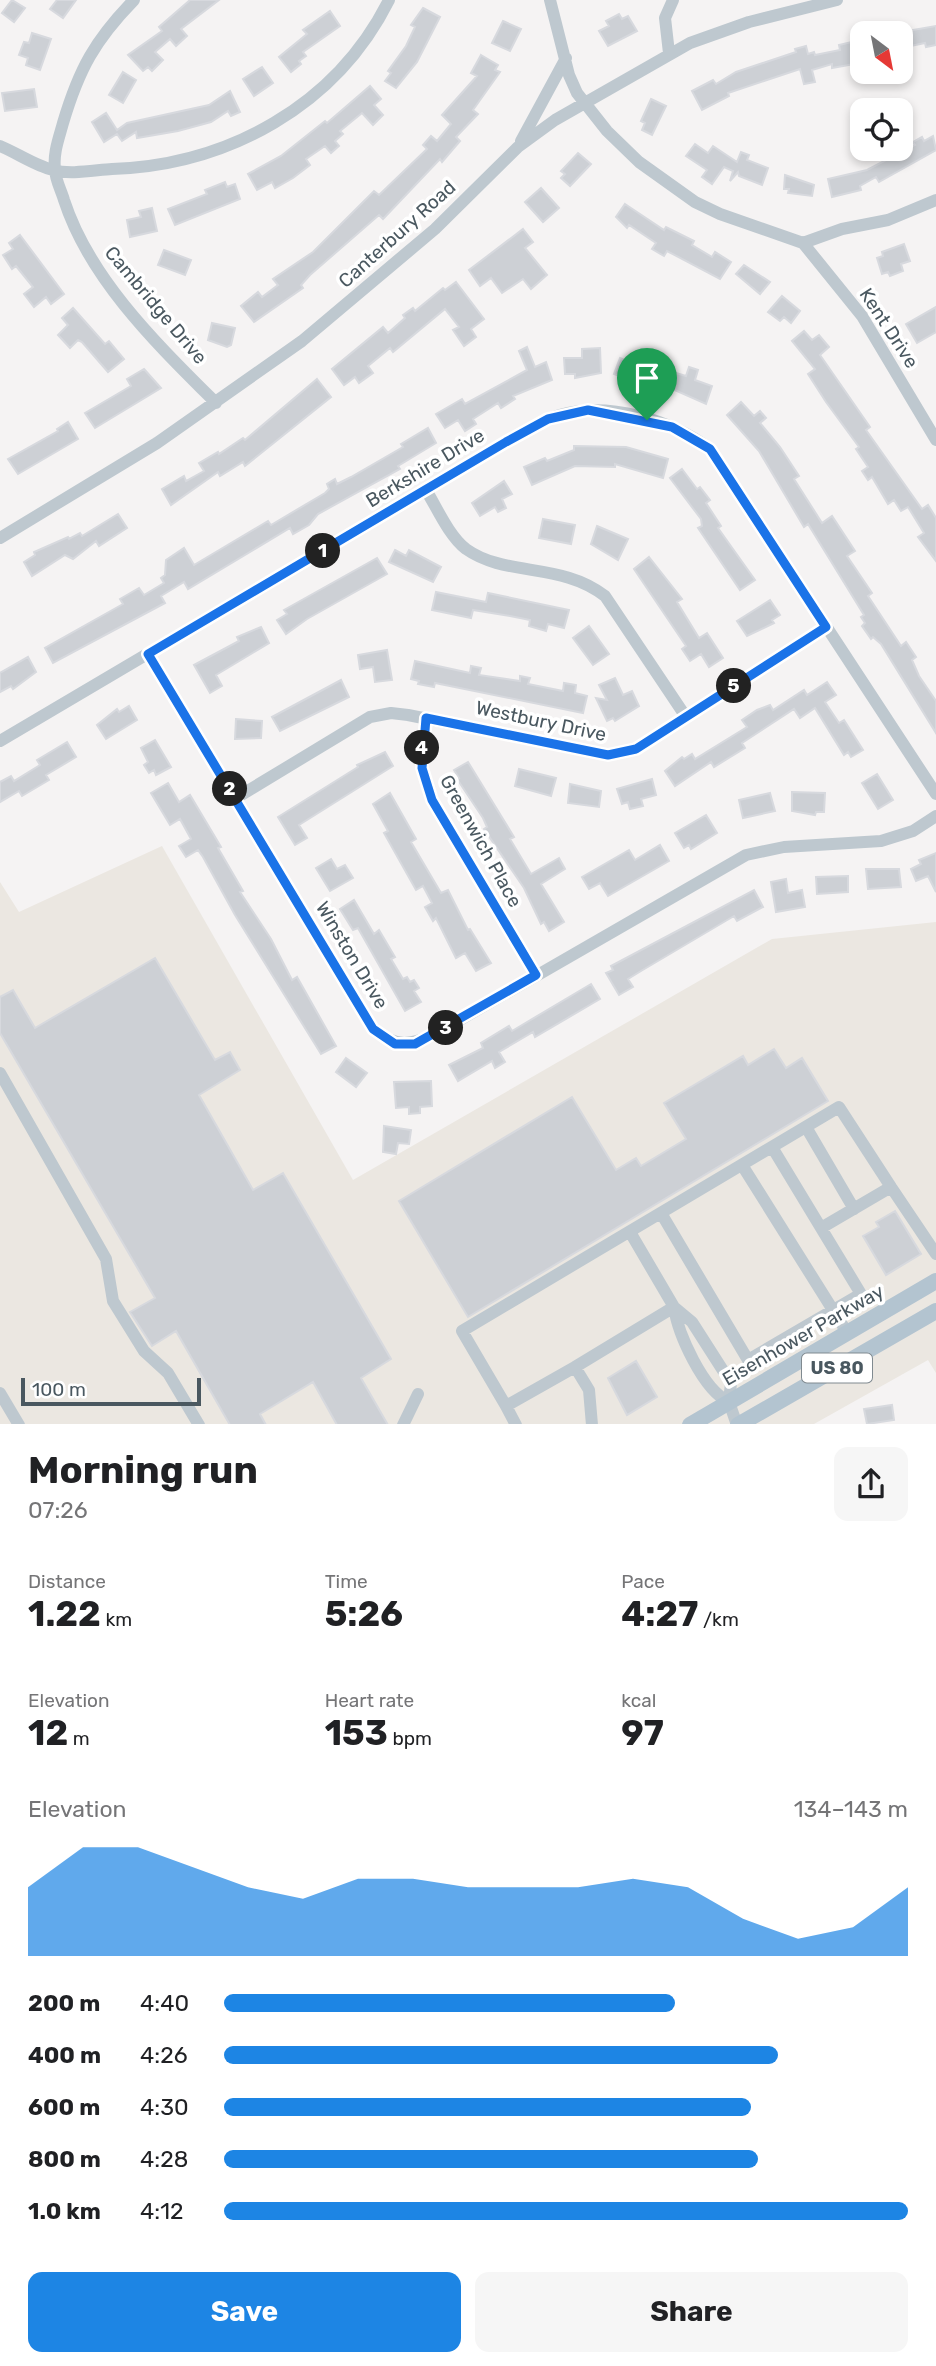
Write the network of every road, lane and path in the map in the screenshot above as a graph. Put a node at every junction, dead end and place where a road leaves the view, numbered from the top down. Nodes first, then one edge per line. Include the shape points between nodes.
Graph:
1 (134, 0) edge
2 (389, 0) edge
3 (550, 0) edge
4 (673, 0) edge
5 (837, 0) edge
6 (669, 53) junction
7 (566, 58) junction
8 (584, 102) junction
9 (0, 146) edge
10 (518, 147) junction
11 (55, 171) junction
12 (936, 200) edge
13 (803, 243) junction
14 (216, 403) junction
15 (936, 440) edge
16 (426, 490) junction
17 (0, 538) edge
18 (826, 627) junction
19 (148, 654) junction
20 (686, 717) junction
21 (426, 718) junction
22 (0, 741) edge
23 (936, 794) edge
24 (236, 798) junction
25 (936, 816) edge
26 (536, 975) junction
27 (0, 1073) edge
28 (806, 1126) junction
29 (772, 1147) junction
30 (742, 1165) junction
31 (891, 1187) junction
32 (854, 1209) junction
33 (661, 1213) junction
34 (821, 1228) junction
35 (630, 1231) junction
36 (936, 1254) edge
37 (936, 1281) edge
38 (674, 1307) junction
39 (834, 1310) junction
40 (936, 1311) edge
41 (848, 1334) junction
42 (575, 1367) junction
43 (0, 1393) edge
44 (418, 1394) dead end
45 (729, 1402) junction
46 (506, 1406) junction
47 (19, 1424) edge
48 (199, 1424) edge
49 (404, 1424) edge
50 (516, 1424) edge
51 (592, 1424) edge
52 (690, 1424) edge
53 (737, 1424) edge

1 - 11 street, Cambridge Drive via 81,68 55,149
2 - 11 street via 371,34 340,71 258,132 224,149 169,164
3 - 7 street
4 - 6 street via 665,18
5 - 6 street, Canterbury Road via 749,22
6 - 8 street, Canterbury Road
7 - 8 street via 569,75
7 - 10 street
8 - 10 street, Canterbury Road
8 - 13 street via 625,150 670,187 720,214
9 - 11 street
10 - 14 street, Canterbury Road via 435,229 346,306
11 - 14 street, Cambridge Drive via 72,225 111,288
12 - 13 street via 888,220
13 - 15 street, Kent Drive via 862,316
14 - 17 street, Canterbury Road
16 - 18 street, Berkshire Drive via 561,415 588,410 672,427 710,449
16 - 19 street, Berkshire Drive
16 - 20 street via 467,550 493,561 573,577 605,596
18 - 20 street, Westbury Drive
18 - 23 street, Berkshire Drive
19 - 22 street, Berkshire Drive
19 - 24 street, Winston Drive
20 - 21 street, Westbury Drive via 636,749 608,755
21 - 24 street, Westbury Drive via 391,713 370,717
21 - 26 street, Greenwich Place via 422,768 432,800
24 - 26 street, Winston Drive via 373,1029 387,1040 415,1044
25 - 26 street, Winston Drive via 889,840 784,847 746,855
27 - 48 street via 106,1259 113,1301 144,1351 168,1373
28 - 29 street
28 - 31 street via 839,1107
28 - 32 street
29 - 30 street
29 - 34 street
30 - 33 street
30 - 39 street
31 - 32 street
31 - 36 street
32 - 34 street
33 - 35 street
33 - 39 street via 748,1360
34 - 39 street via 861,1294
35 - 38 street
35 - 46 street via 462,1331
37 - 41 main road, Eisenhower Parkway / US 80
38 - 42 street
38 - 45 street via 683,1340 717,1396
38 - 45 street via 692,1322 732,1383
39 - 41 street
40 - 53 main road, US 80
41 - 45 main road, Eisenhower Parkway / US 80
42 - 46 street
42 - 51 street via 589,1390
43 - 47 street
44 - 49 street
45 - 52 main road, Eisenhower Parkway / US 80
45 - 53 street
46 - 50 street

